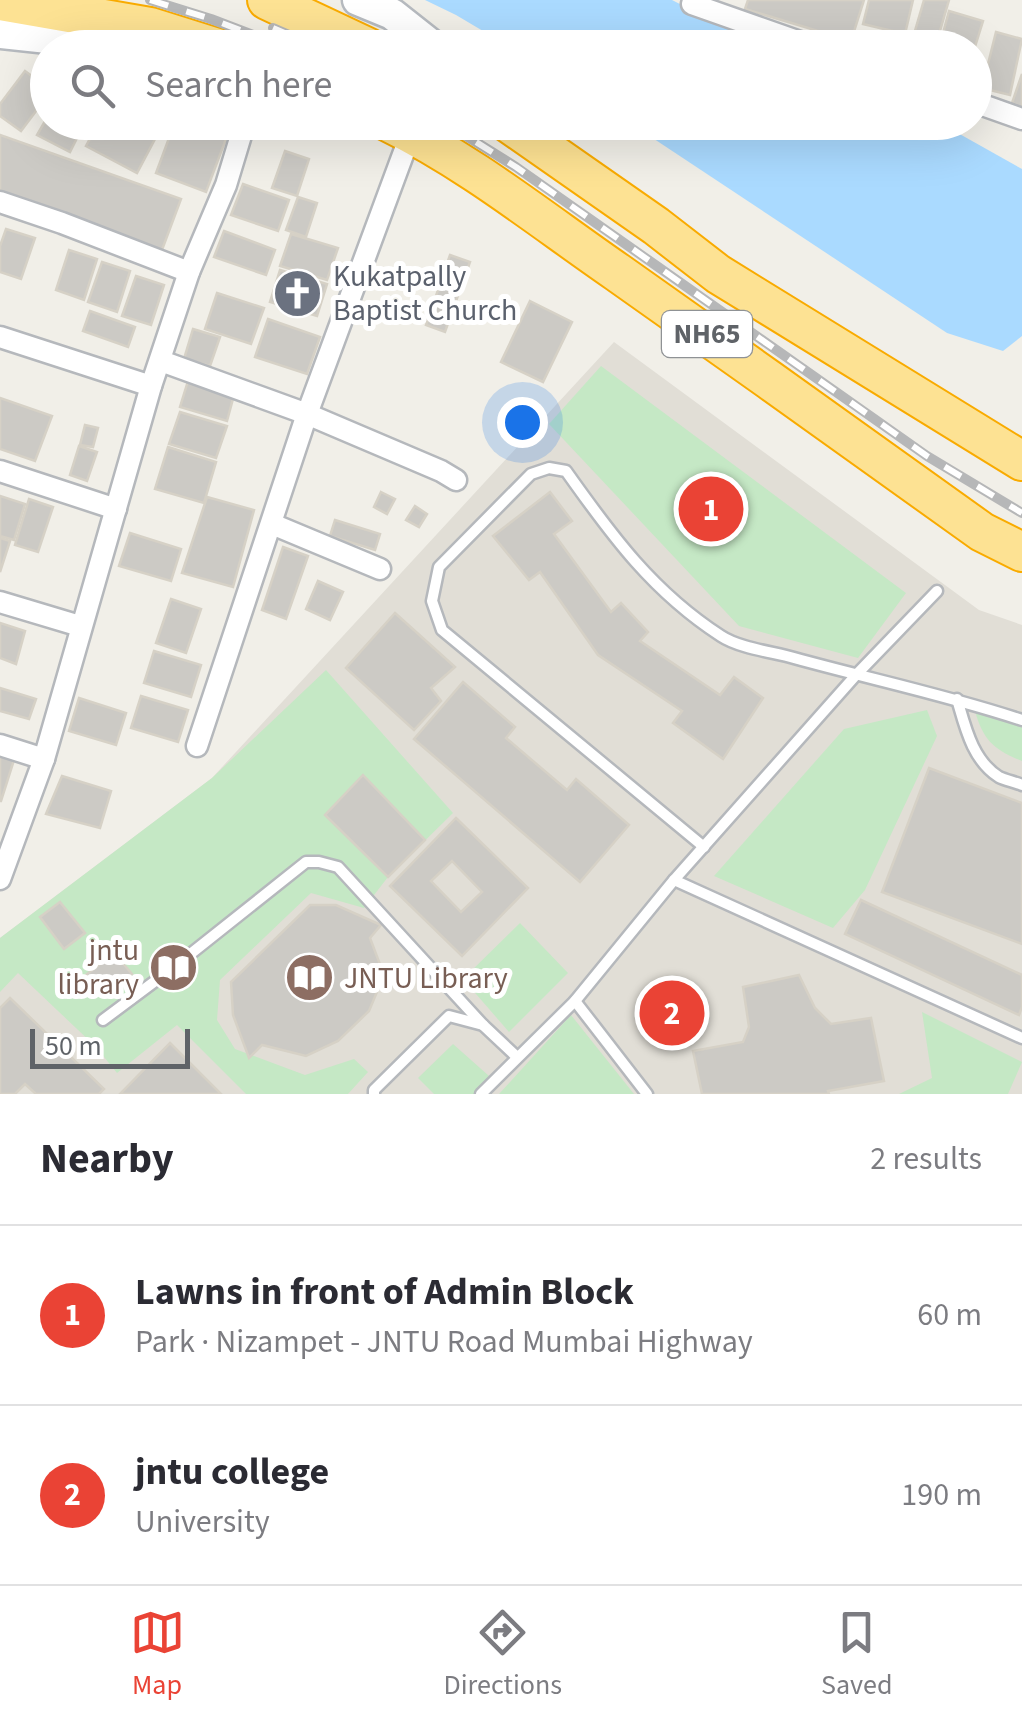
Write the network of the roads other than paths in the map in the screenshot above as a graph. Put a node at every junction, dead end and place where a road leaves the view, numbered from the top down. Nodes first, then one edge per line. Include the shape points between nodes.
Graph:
1 (266, 0) edge
2 (358, 0) edge
3 (0, 1) edge
4 (692, 4) dead end
5 (160, 30) edge
6 (330, 30) edge
7 (412, 30) edge
8 (766, 30) edge
9 (0, 34) edge
10 (30, 37) edge
11 (992, 108) edge
12 (1022, 118) edge
13 (240, 140) edge
14 (396, 140) edge
15 (419, 140) edge
16 (533, 140) edge
17 (0, 202) edge
18 (656, 226) junction
19 (189, 272) junction
20 (619, 274) junction
21 (718, 274) junction
22 (678, 313) junction
23 (0, 338) edge
24 (161, 361) junction
25 (150, 386) junction
26 (307, 414) junction
27 (1022, 461) edge
28 (0, 472) edge
29 (456, 480) dead end
30 (116, 509) junction
31 (272, 524) junction
32 (1022, 552) edge
33 (380, 569) dead end
34 (937, 592) dead end
35 (0, 602) edge
36 (80, 626) junction
37 (856, 675) junction
38 (957, 699) junction
39 (1022, 720) edge
40 (0, 745) edge
41 (197, 746) dead end
42 (44, 759) junction
43 (1022, 784) edge
44 (704, 847) junction
45 (1, 876) edge
46 (674, 880) junction
47 (576, 1001) junction
48 (103, 1020) dead end
49 (483, 1024) junction
50 (1022, 1038) edge
51 (517, 1057) junction
52 (374, 1094) edge
53 (481, 1094) edge
54 (647, 1094) edge

1 - 6 highway
2 - 7 street
3 - 5 highway
4 - 8 street
9 - 10 street
11 - 12 street
13 - 19 street
14 - 26 street
15 - 20 highway, NH65
16 - 18 highway, NH65
17 - 19 street
18 - 20 highway via 650,265
18 - 21 highway, NH65
19 - 24 street
20 - 22 highway, NH65
21 - 22 highway via 686,277 679,284
21 - 27 highway, NH65
22 - 32 highway, NH65 via 982,532
23 - 25 street
24 - 25 street
24 - 26 street
25 - 30 street
26 - 29 street
26 - 31 street
28 - 30 street
30 - 36 street
31 - 33 street
31 - 41 street
34 - 37 lane
35 - 36 street
36 - 42 street
37 - 38 lane
37 - 44 lane
37 - 44 lane via 725,639 659,588 566,471 531,474 439,567 432,601 442,630
38 - 39 lane
38 - 43 lane via 980,760 999,777
40 - 42 street
42 - 45 street
44 - 46 lane
46 - 47 lane
46 - 50 lane
47 - 51 lane
47 - 54 lane
48 - 49 lane via 306,862 319,862 338,867
49 - 51 lane
49 - 52 lane via 448,1016
51 - 53 lane

